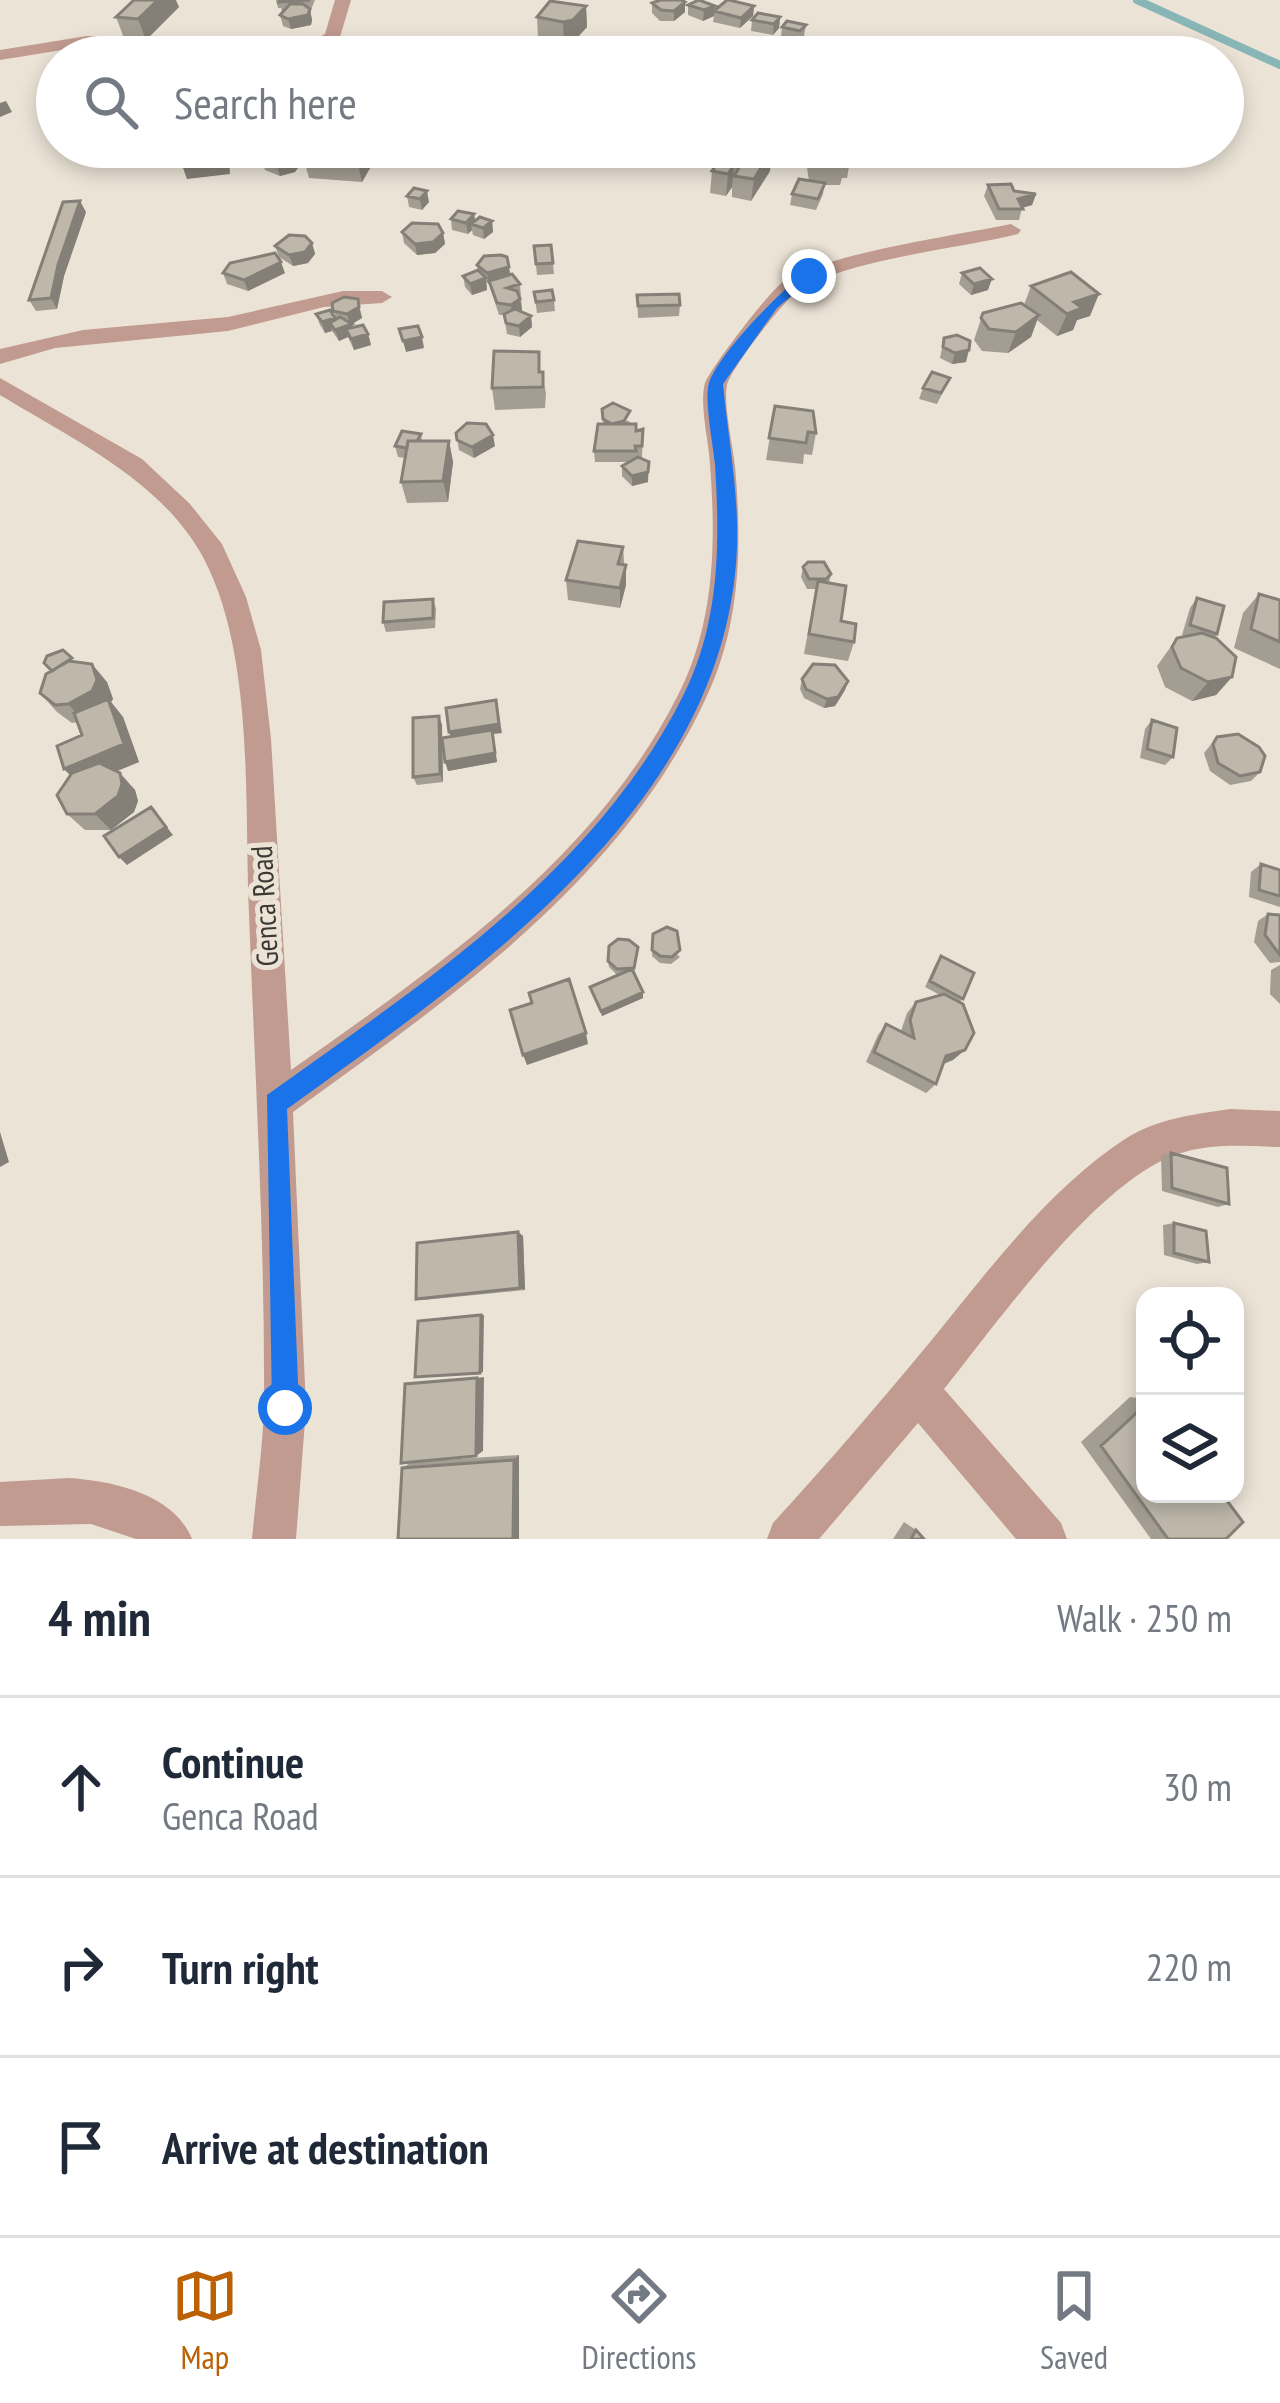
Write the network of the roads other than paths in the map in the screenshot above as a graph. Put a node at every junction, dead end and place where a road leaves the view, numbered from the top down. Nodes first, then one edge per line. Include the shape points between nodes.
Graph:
1 (344, 0) edge
2 (332, 36) edge
3 (36, 49) edge
4 (0, 55) edge
5 (1011, 230) dead end
6 (382, 297) dead end
7 (0, 357) edge
8 (0, 385) edge
9 (275, 1103) junction
10 (1280, 1129) edge
11 (917, 1390) junction
12 (0, 1504) edge
13 (170, 1539) edge
14 (274, 1539) edge
15 (789, 1539) edge
16 (1045, 1539) edge

1 - 2 street
3 - 4 street
5 - 9 street via 831,269 789,287 772,305 716,383 729,546 719,614 694,694 643,783 551,889 471,959
6 - 7 street via 330,297 232,323
8 - 9 street, Genca Road via 133,465 213,550 233,597 256,739
9 - 14 street, Genca Road via 285,1408
10 - 11 street via 1182,1134 1141,1150 1015,1269
11 - 15 street
11 - 16 street
12 - 13 street via 74,1498 137,1510

